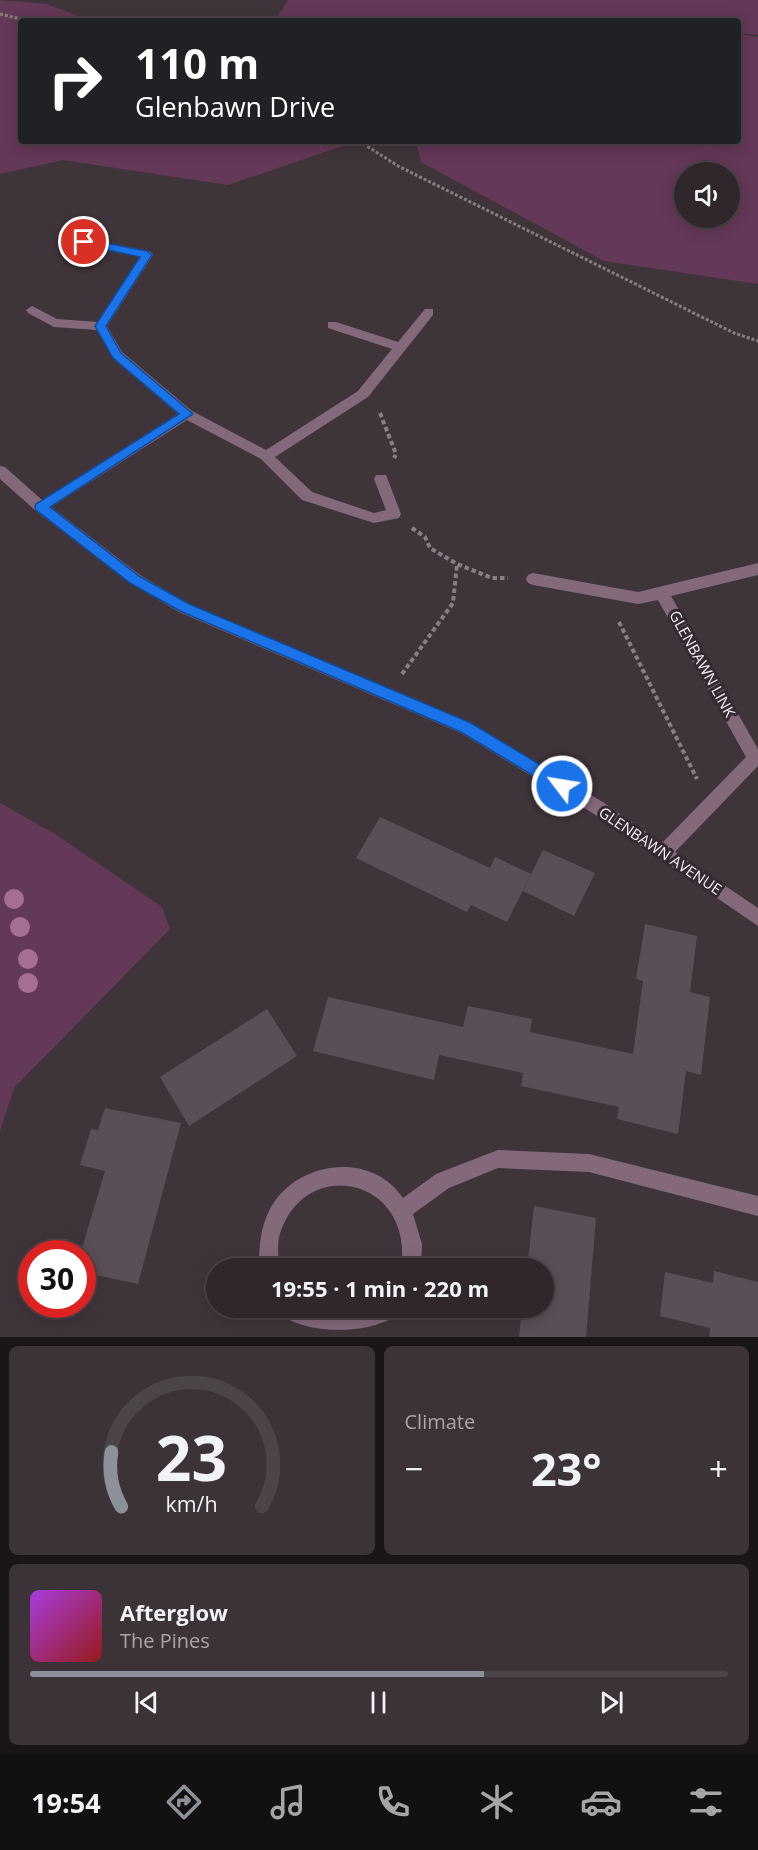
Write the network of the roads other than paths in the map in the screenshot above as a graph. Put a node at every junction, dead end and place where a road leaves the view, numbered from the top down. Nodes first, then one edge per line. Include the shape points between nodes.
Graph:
1 (63, 238) dead end
2 (32, 310) dead end
3 (429, 312) dead end
4 (332, 325) dead end
5 (101, 326) junction
6 (399, 347) junction
7 (187, 414) junction
8 (266, 456) junction
9 (0, 471) edge
10 (381, 479) road end
11 (41, 507) junction
12 (758, 569) edge
13 (533, 579) road end
14 (662, 592) junction
15 (757, 758) edge
16 (663, 853) junction
17 (758, 918) edge
18 (758, 1206) edge
19 (402, 1210) junction
20 (267, 1258) edge
21 (413, 1258) edge
22 (297, 1318) edge
23 (380, 1318) edge

1 - 5 street via 147,255
2 - 5 street via 54,323
3 - 6 street
4 - 6 street
5 - 7 street via 117,355
6 - 8 street via 363,394
7 - 8 street
7 - 11 street
8 - 10 street via 308,496 374,518 394,514
9 - 11 street, GLENBAWN AVENUE
11 - 16 street, GLENBAWN AVENUE via 135,579 184,608 466,728 600,809
12 - 14 street, GLENBAWN LINK
13 - 14 street via 638,598
14 - 15 street, GLENBAWN LINK
15 - 16 street, GLENBAWN LINK
16 - 17 street, GLENBAWN AVENUE
18 - 19 street via 589,1163 498,1160 443,1181
19 - 20 street via 386,1191 366,1178 342,1174 319,1178 297,1190 281,1208 270,1232
19 - 21 street via 411,1233
22 - 23 street via 327,1332 351,1332

